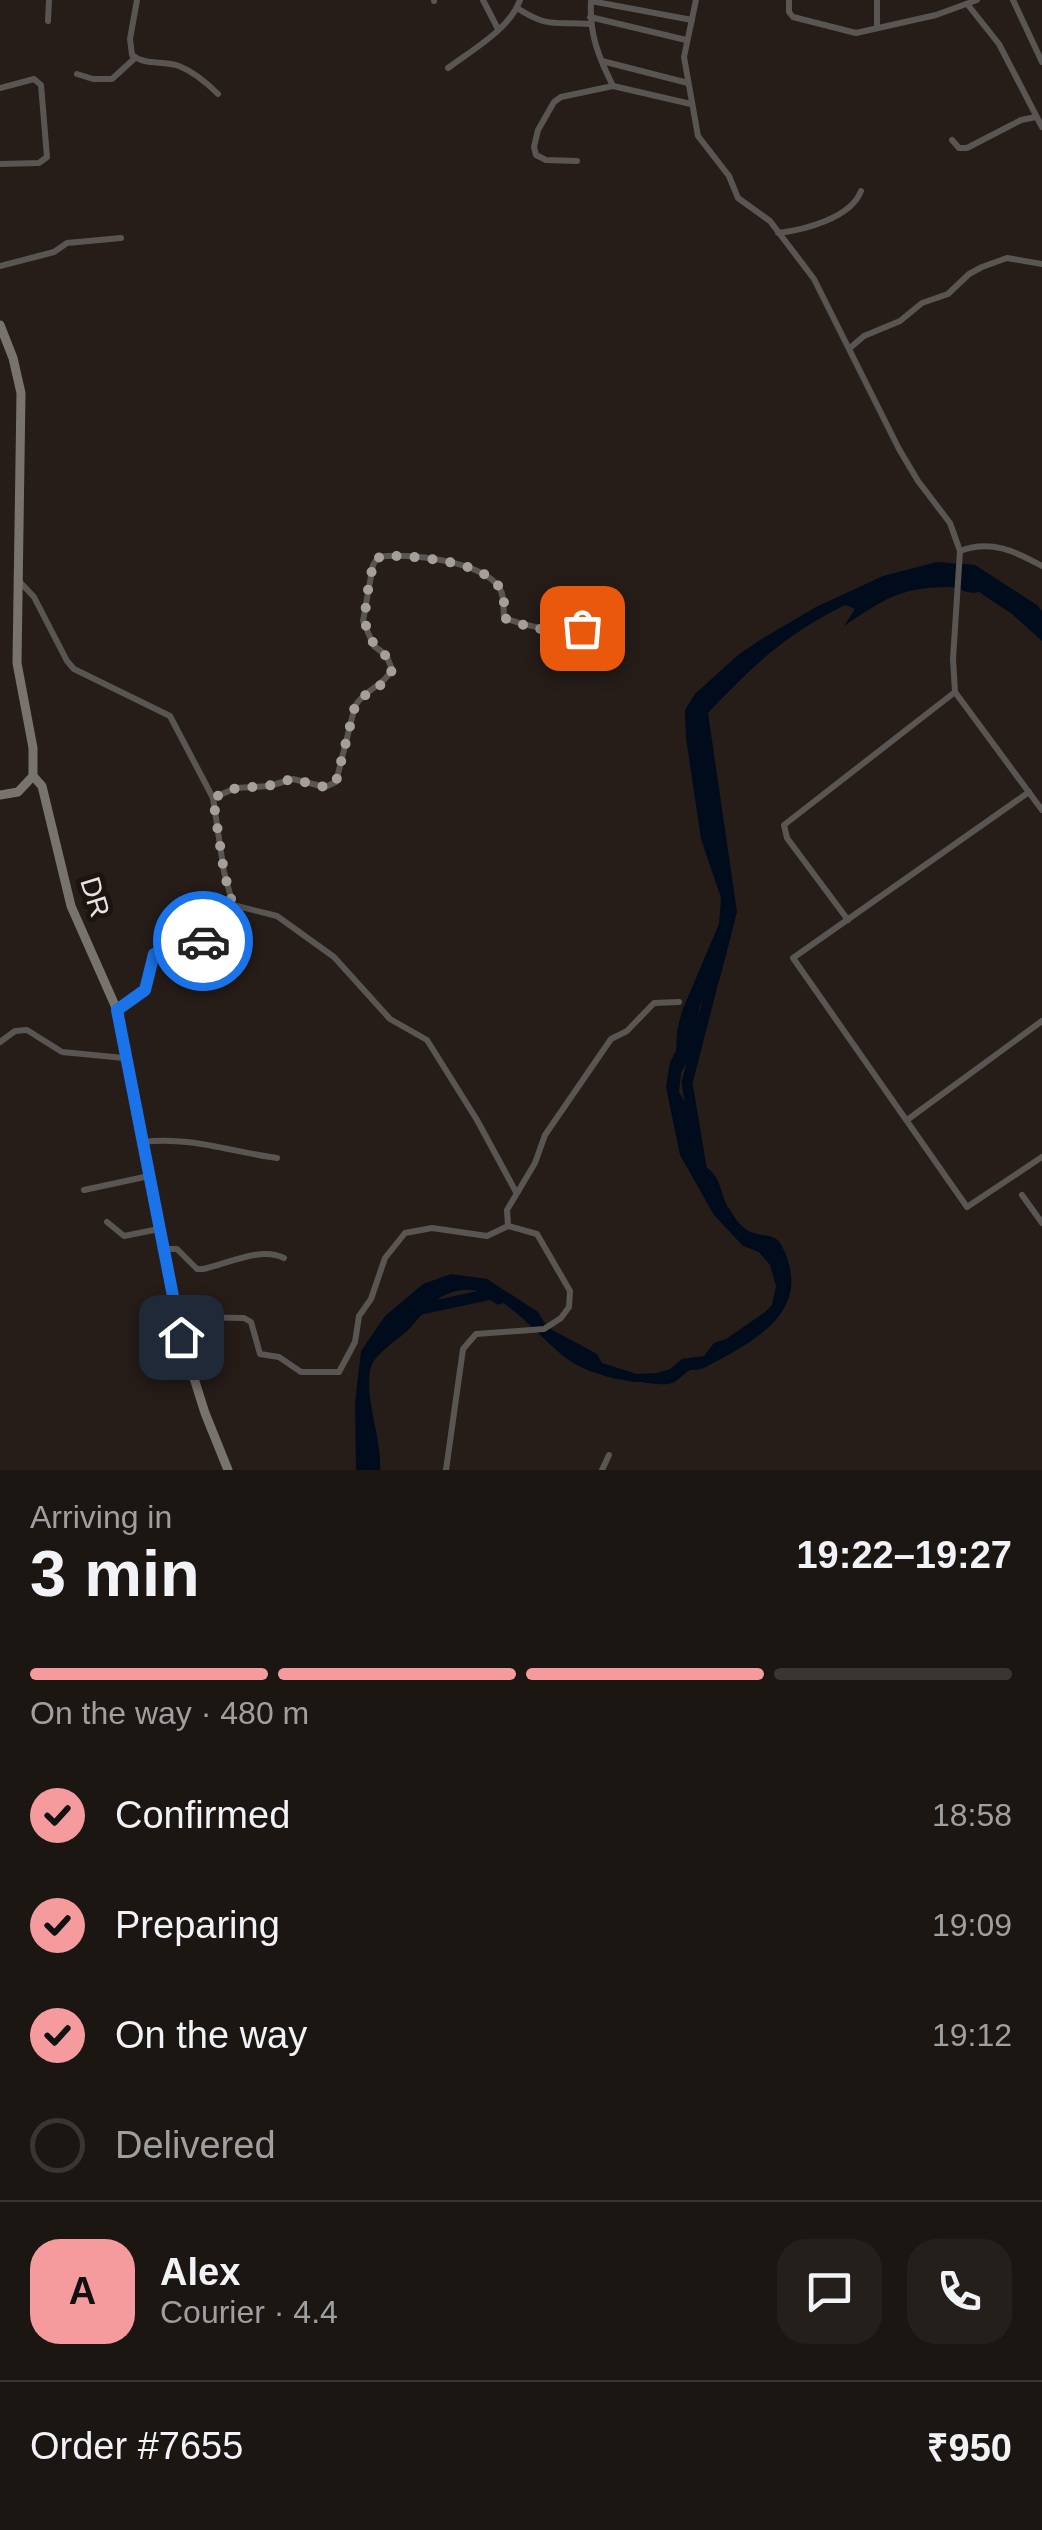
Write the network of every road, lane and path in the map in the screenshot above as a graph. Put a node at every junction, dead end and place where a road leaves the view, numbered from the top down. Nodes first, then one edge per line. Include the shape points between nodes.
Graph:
1 (48, 0) edge
2 (137, 0) edge
3 (483, 0) edge
4 (591, 0) edge
5 (696, 0) edge
6 (789, 0) edge
7 (877, 0) edge
8 (1013, 0) edge
9 (973, 2) edge
10 (519, 4) edge
11 (956, 4) edge
12 (590, 20) junction
13 (692, 20) junction
14 (48, 21) dead end
15 (878, 28) junction
16 (498, 29) junction
17 (686, 40) junction
18 (135, 58) junction
19 (600, 60) junction
20 (1042, 62) edge
21 (448, 68) dead end
22 (76, 74) dead end
23 (688, 83) junction
24 (614, 86) junction
25 (0, 88) edge
26 (218, 94) dead end
27 (691, 104) junction
28 (1036, 116) junction
29 (1042, 127) edge
30 (952, 140) dead end
31 (577, 161) dead end
32 (0, 164) edge
33 (860, 191) dead end
34 (778, 233) junction
35 (122, 238) dead end
36 (1042, 264) edge
37 (0, 266) edge
38 (0, 326) edge
39 (850, 348) junction
40 (960, 556) junction
41 (1042, 566) edge
42 (17, 580) junction
43 (611, 607) dead end
44 (955, 692) junction
45 (33, 776) junction
46 (1028, 792) junction
47 (0, 794) edge
48 (213, 798) junction
49 (1042, 810) edge
50 (233, 906) junction
51 (848, 920) junction
52 (679, 1002) dead end
53 (117, 1010) junction
54 (1042, 1021) edge
55 (0, 1042) edge
56 (124, 1058) junction
57 (907, 1120) junction
58 (142, 1142) junction
59 (1042, 1157) edge
60 (277, 1158) dead end
61 (149, 1176) junction
62 (84, 1190) dead end
63 (516, 1192) junction
64 (1022, 1195) dead end
65 (107, 1222) dead end
66 (1042, 1223) edge
67 (508, 1226) junction
68 (159, 1228) junction
69 (162, 1249) junction
70 (284, 1258) dead end
71 (177, 1317) junction
72 (609, 1455) dead end
73 (228, 1470) edge
74 (446, 1470) edge
75 (602, 1470) edge

1 - 14 street
2 - 18 street via 130,39
3 - 16 street
4 - 12 street
4 - 13 street
5 - 13 street
6 - 15 street via 794,17 856,33
7 - 15 street
8 - 20 street
9 - 11 street
9 - 28 street
10 - 12 street via 535,20 556,26
10 - 16 street
11 - 15 street
12 - 17 street
12 - 19 street
13 - 17 street
16 - 21 street
17 - 23 street
18 - 22 street via 112,79
18 - 26 street via 177,65
19 - 23 street
19 - 24 street
23 - 27 street
24 - 27 street
24 - 31 street via 561,97 538,130 536,155
25 - 32 street via 34,79 41,85 47,157
27 - 34 street via 702,144 738,198
28 - 29 street
28 - 30 street via 967,148
33 - 34 street via 838,214
34 - 39 street via 814,279
35 - 37 street via 67,244
36 - 39 street via 1008,258 982,267 948,294
38 - 42 street, DR via 21,393
39 - 40 street via 898,449 950,523
40 - 41 street via 989,545
40 - 44 street
42 - 45 street, DR via 17,663
42 - 48 street via 34,597 74,668 170,716
43 - 48 street via 582,628 535,629 504,618 502,592 477,573 441,558 378,558 363,620 392,669 355,706 336,782 325,787 292,779
44 - 46 street
44 - 51 street via 784,825 786,838
45 - 47 street via 18,792
45 - 53 street, DR via 42,786 71,906
46 - 49 street
46 - 51 street
48 - 50 street
50 - 53 street via 210,937 154,954 145,990
50 - 63 street via 278,916 334,956 390,1019 427,1040
51 - 57 street via 793,958
52 - 63 street via 654,1002 612,1039 545,1135
53 - 56 street, DR
54 - 57 street
55 - 56 street via 27,1030 62,1052
56 - 58 street, DR
57 - 59 street via 968,1207
58 - 60 street via 212,1143
58 - 61 street, DR
61 - 62 street
61 - 68 street, DR
63 - 67 street
64 - 66 street
65 - 68 street via 124,1236
67 - 71 street via 487,1236 432,1228 405,1233 385,1258 339,1372 300,1372 279,1357 260,1354 244,1318
67 - 74 street via 537,1234 570,1291 569,1307 544,1328 469,1339
68 - 69 street, DR
69 - 70 street via 177,1250 203,1270 273,1252
69 - 71 street, DR
71 - 73 street, DR via 204,1414
72 - 75 street

